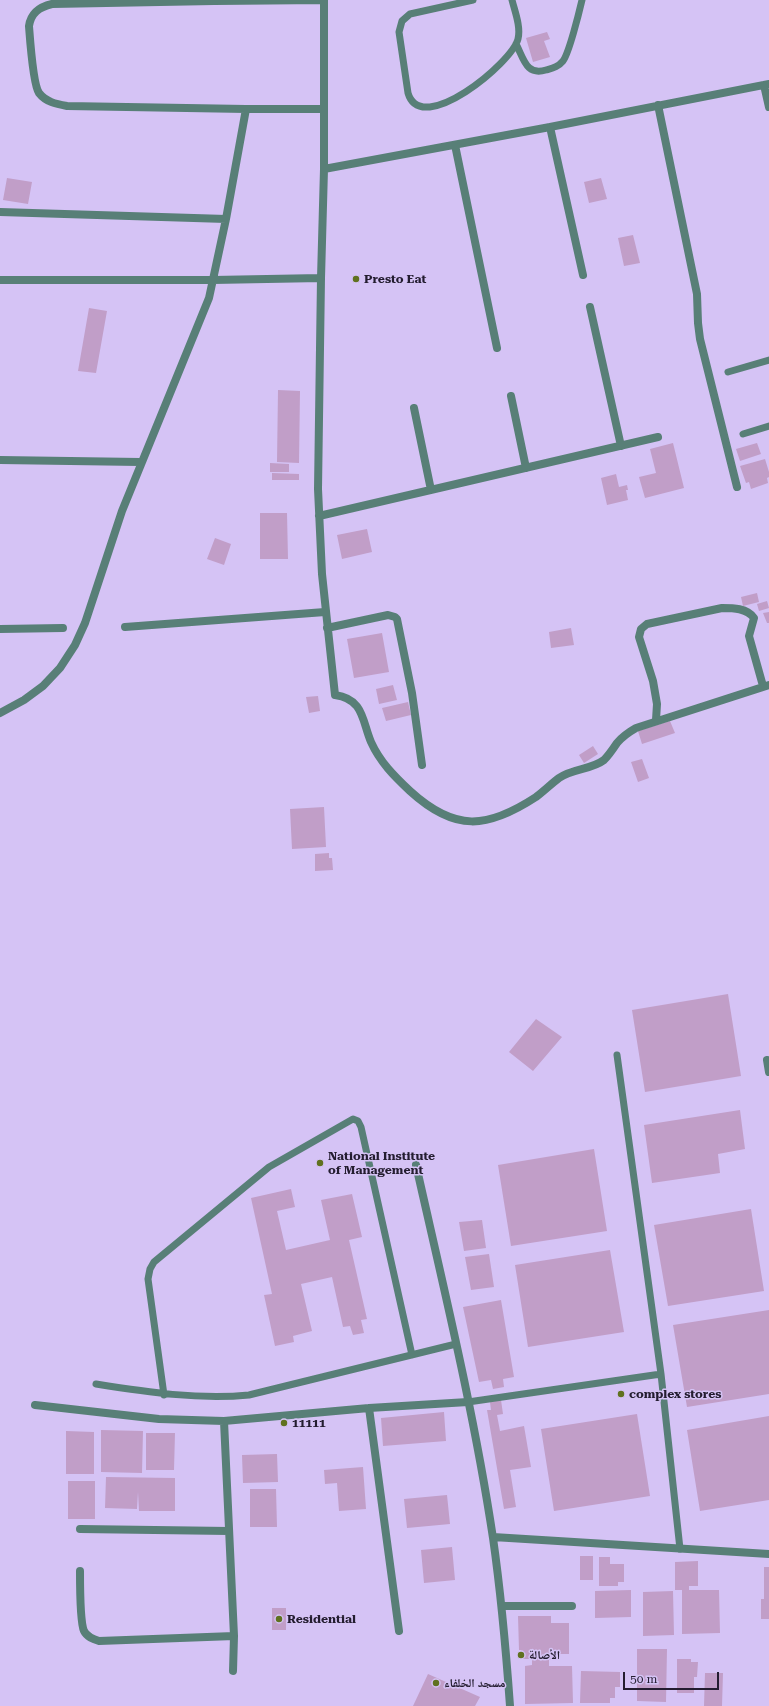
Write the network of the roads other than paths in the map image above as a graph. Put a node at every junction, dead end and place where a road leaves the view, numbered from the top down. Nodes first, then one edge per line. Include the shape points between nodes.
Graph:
1 (214, 0) edge
2 (324, 0) edge
3 (473, 0) edge
4 (512, 0) edge
5 (582, 0) edge
6 (516, 44) junction
7 (766, 84) edge
8 (658, 105) junction
9 (769, 107) edge
10 (246, 109) junction
11 (324, 109) junction
12 (550, 127) junction
13 (455, 145) junction
14 (324, 169) junction
15 (0, 212) edge
16 (226, 219) junction
17 (583, 275) dead end
18 (320, 278) junction
19 (0, 280) edge
20 (213, 280) junction
21 (590, 307) dead end
22 (497, 348) dead end
23 (769, 360) edge
24 (728, 372) dead end
25 (511, 396) dead end
26 (414, 408) dead end
27 (769, 426) edge
28 (743, 434) dead end
29 (658, 437) dead end
30 (621, 446) junction
31 (0, 460) edge
32 (140, 462) junction
33 (526, 468) junction
34 (737, 487) dead end
35 (431, 490) junction
36 (319, 516) junction
37 (325, 612) junction
38 (125, 627) dead end
39 (63, 628) dead end
40 (327, 628) junction
41 (0, 629) edge
42 (766, 686) edge
43 (0, 712) edge
44 (656, 720) junction
45 (422, 765) dead end
46 (617, 1056) dead end
47 (768, 1058) edge
48 (769, 1072) edge
49 (416, 1165) dead end
50 (456, 1344) junction
51 (412, 1355) junction
52 (660, 1374) junction
53 (96, 1384) dead end
54 (164, 1395) junction
55 (468, 1402) junction
56 (35, 1405) dead end
57 (369, 1408) junction
58 (224, 1422) junction
59 (80, 1529) dead end
60 (228, 1531) junction
61 (493, 1537) junction
62 (680, 1549) junction
63 (769, 1554) edge
64 (80, 1571) dead end
65 (502, 1606) junction
66 (572, 1606) dead end
67 (399, 1631) dead end
68 (234, 1636) junction
69 (233, 1671) dead end
70 (510, 1706) edge

1 - 2 street
1 - 10 street via 52,4 39,8 32,15 29,26 38,92 55,104 67,106
2 - 11 street
3 - 6 lane via 410,14 402,21 400,32 408,93 413,103 430,107 458,97 482,80
4 - 6 lane via 519,29
5 - 6 lane via 566,54 559,65 540,71 531,70
7 - 8 street
7 - 9 street
8 - 12 street
8 - 34 street via 697,294 700,338
10 - 11 street
10 - 16 street
11 - 14 street
12 - 13 street
12 - 17 street
13 - 14 street
13 - 22 street
14 - 18 street
15 - 16 street
16 - 20 street
18 - 20 street
18 - 36 street
19 - 20 street
20 - 32 street via 191,343
21 - 30 street
23 - 24 lane
25 - 33 street
26 - 35 street
27 - 28 lane
29 - 30 street
30 - 33 street
31 - 32 street
32 - 43 street via 86,623 75,646 60,668 43,686 24,700
33 - 35 street
35 - 36 street
36 - 37 street
37 - 38 street
37 - 40 street
39 - 41 street
40 - 44 street via 335,695 352,701 360,710 374,749 392,774 425,805 451,819 485,820 507,812 536,796 568,773 598,763 609,755 628,733
40 - 45 street via 388,616 398,619
42 - 44 street
42 - 44 street via 749,636 754,618 751,614 722,608 647,624 641,629 639,637 653,681 657,704
46 - 52 lane
47 - 48 street
49 - 50 street
50 - 51 lane
50 - 55 street
51 - 54 lane via 249,1395
51 - 54 lane via 361,1128 358,1121 353,1119 269,1167 154,1262 148,1279
52 - 55 lane
52 - 62 lane
53 - 54 lane
55 - 57 street
55 - 61 street
56 - 58 street via 159,1419
57 - 58 street
57 - 67 street
58 - 60 street
59 - 60 street
60 - 68 street
61 - 62 street
61 - 65 street
62 - 63 street
64 - 68 street via 82,1626 93,1640
65 - 66 street
65 - 70 street
68 - 69 street

